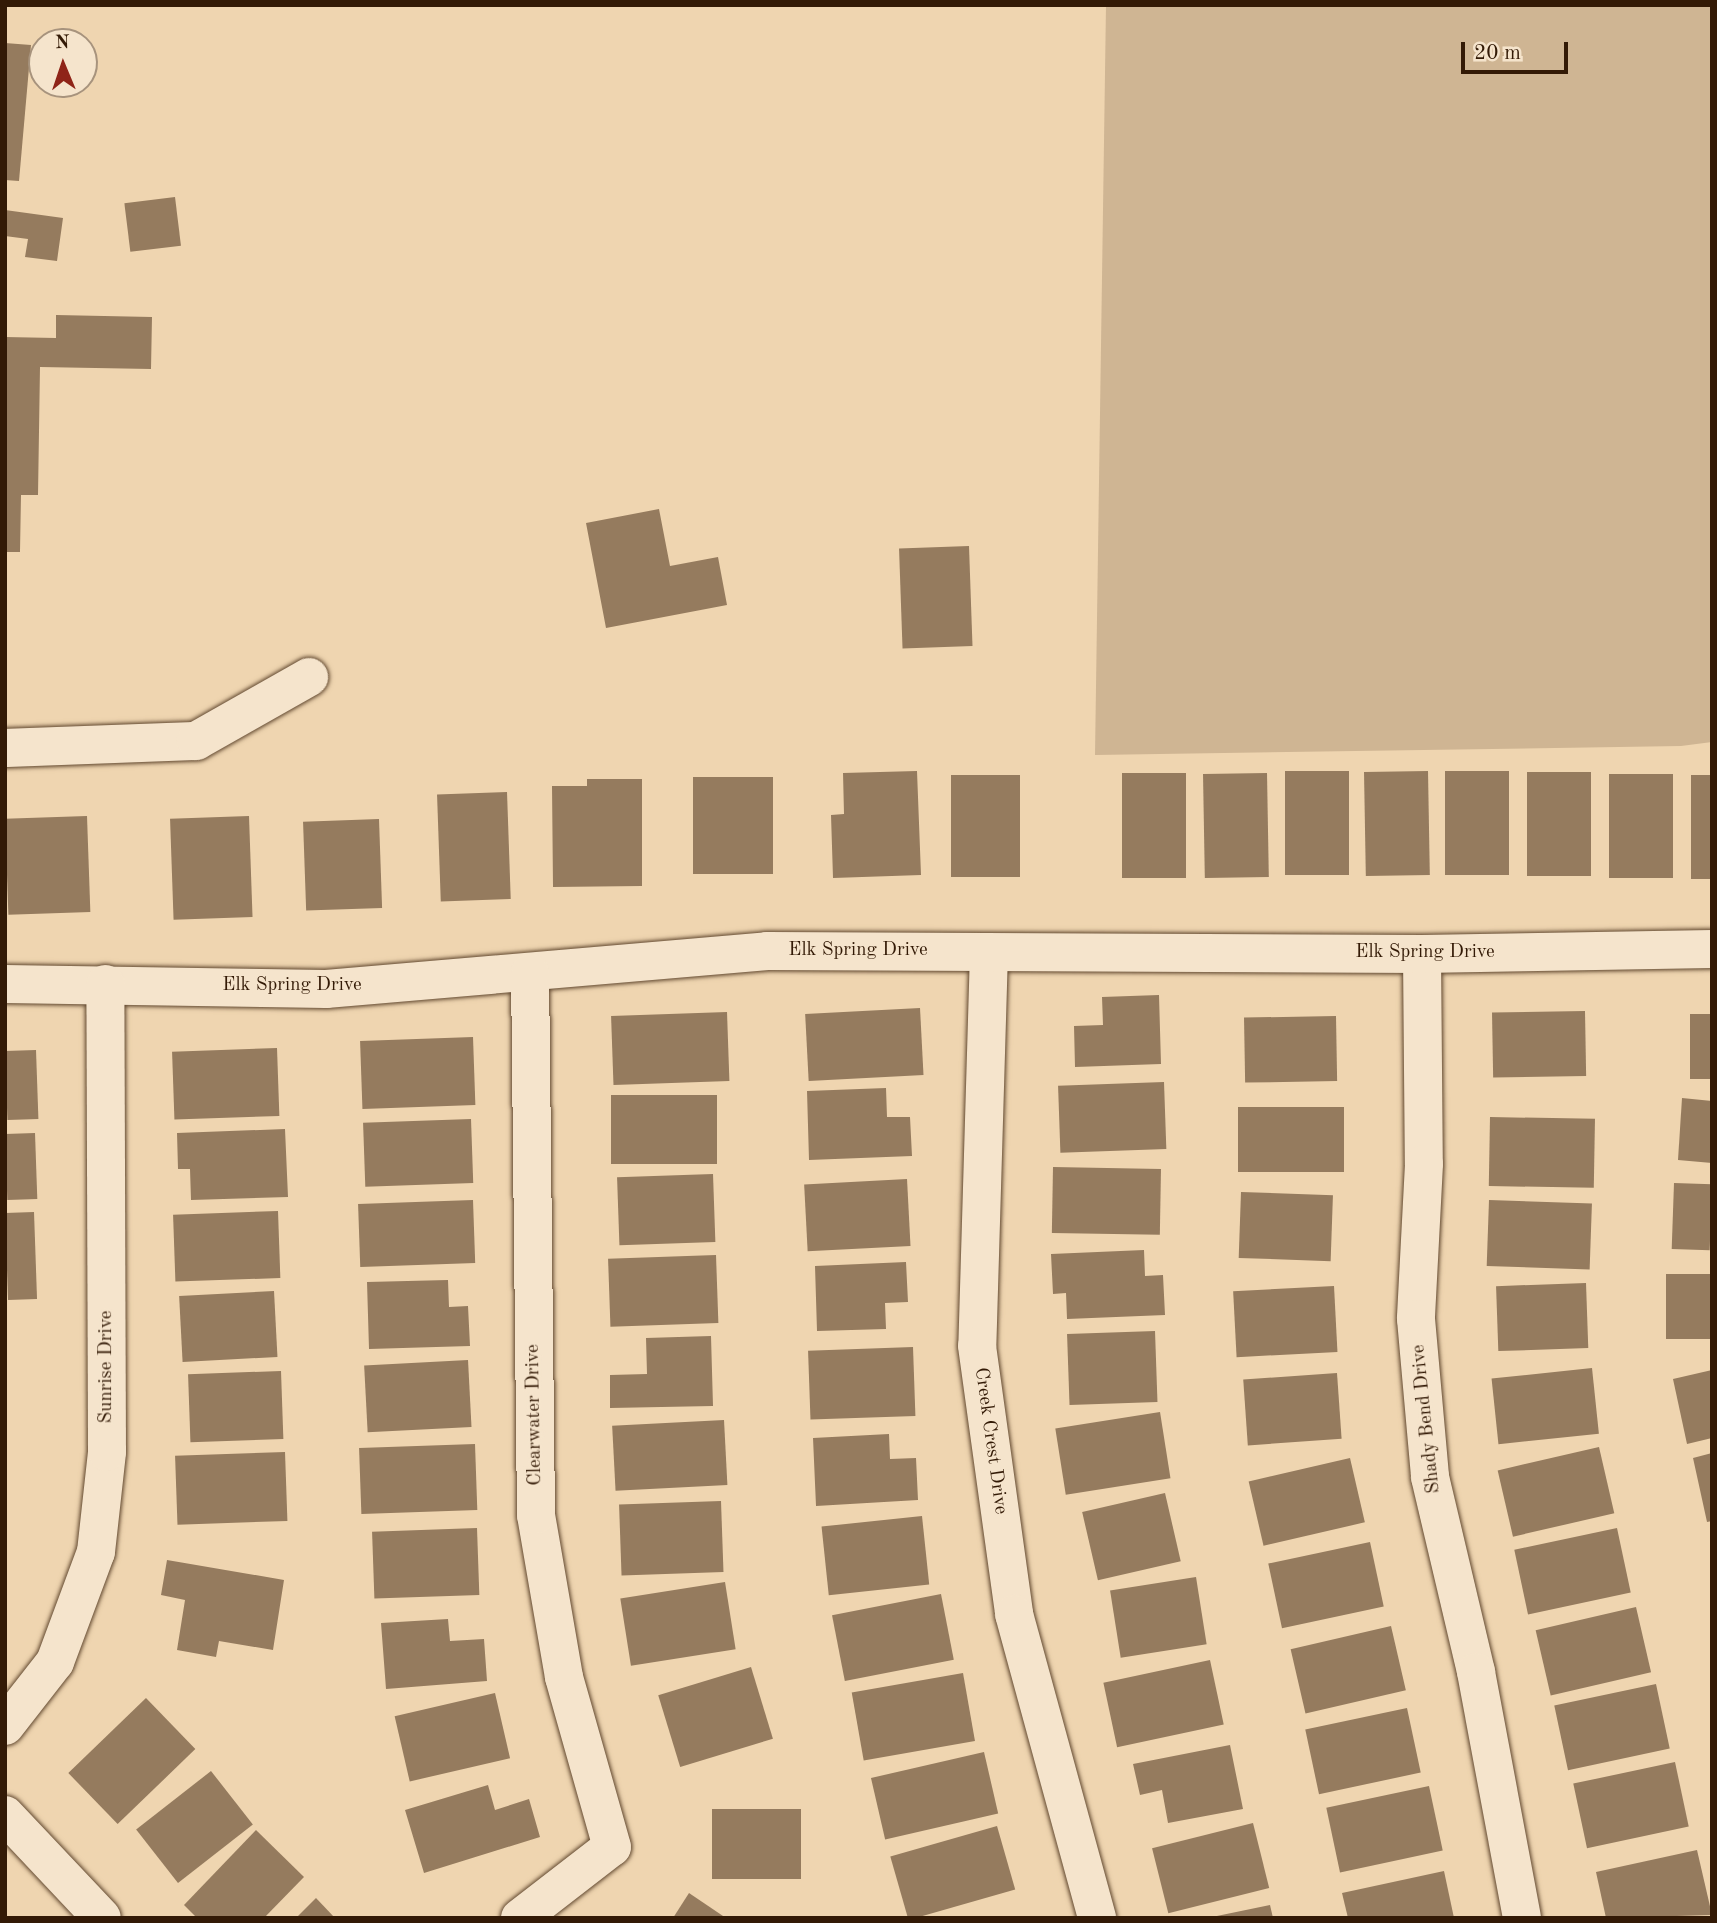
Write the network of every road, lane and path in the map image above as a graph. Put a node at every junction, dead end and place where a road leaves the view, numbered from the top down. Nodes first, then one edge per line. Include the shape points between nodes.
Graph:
1 (309, 677) dead end
2 (5, 748) edge
3 (1712, 949) edge
4 (989, 952) junction
5 (1422, 954) junction
6 (530, 973) junction
7 (5, 984) edge
8 (105, 984) junction
9 (5, 1726) edge
10 (5, 1815) edge
11 (102, 1918) edge
12 (520, 1918) edge
13 (1097, 1918) edge
14 (1522, 1918) edge

1 - 2 street via 196,741
3 - 5 street, Elk Spring Drive
4 - 5 street, Elk Spring Drive
4 - 6 street, Elk Spring Drive via 767,951
4 - 13 street, Creek Crest Drive via 976,1346 1014,1614
5 - 14 street, Shady Bend Drive via 1424,1164 1416,1319 1430,1477 1476,1672
6 - 8 street, Elk Spring Drive via 326,989
6 - 12 street, Clearwater Drive via 536,1515 564,1677 612,1847
7 - 8 street, Elk Spring Drive
8 - 9 street, Sunrise Drive via 107,1452 96,1552 55,1662
10 - 11 street

